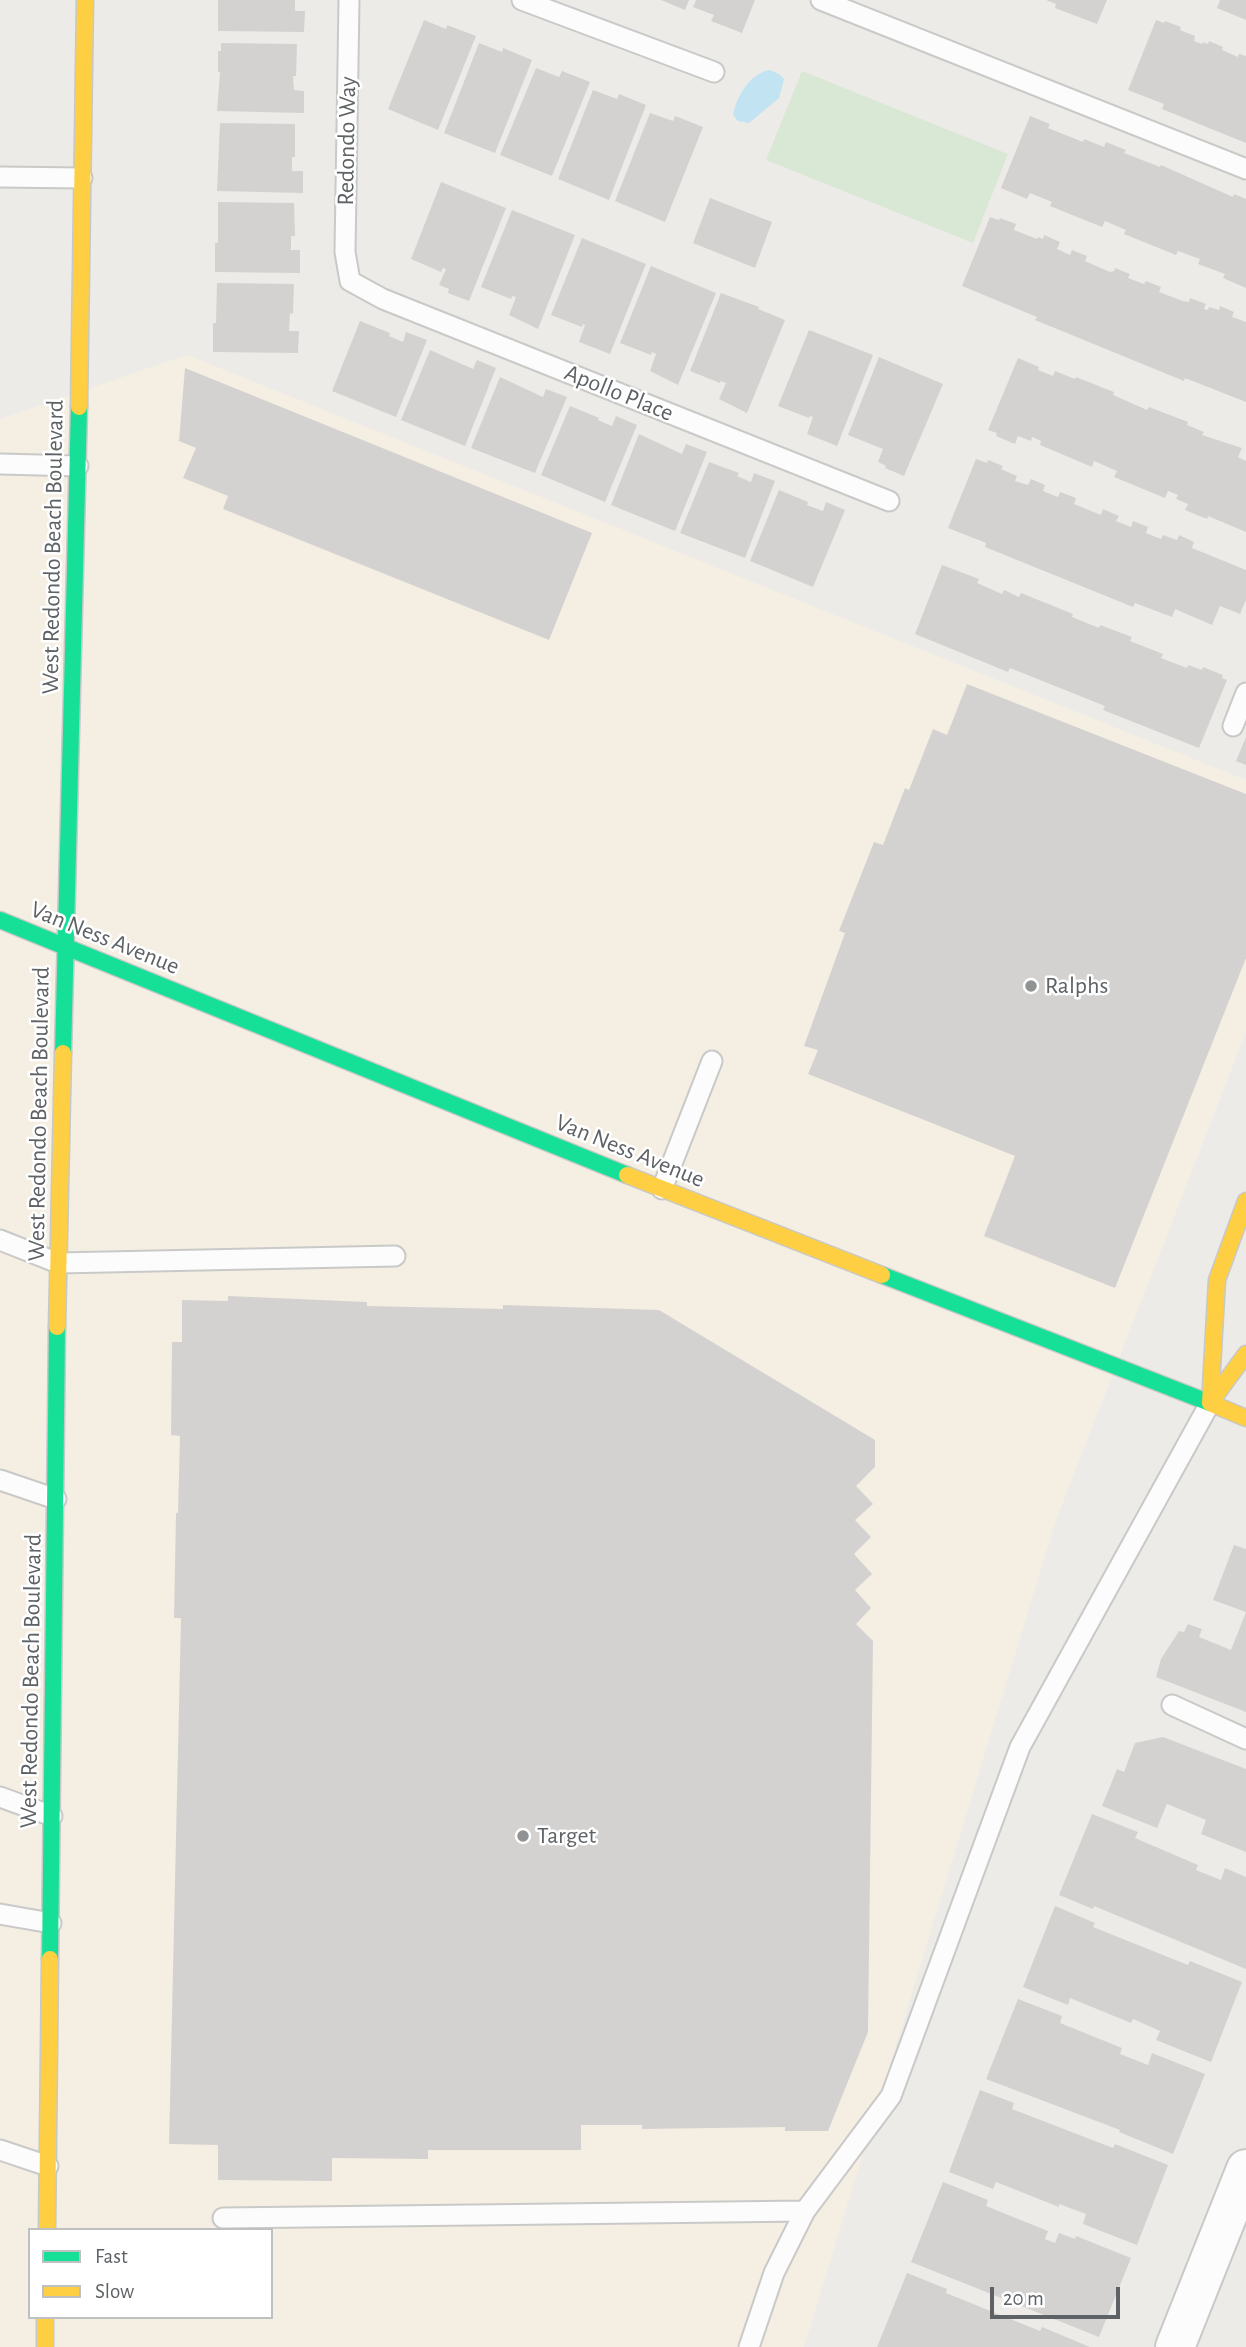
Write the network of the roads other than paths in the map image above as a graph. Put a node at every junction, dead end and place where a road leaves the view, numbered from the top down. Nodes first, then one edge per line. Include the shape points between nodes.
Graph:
1 (85, 0) edge
2 (349, 0) edge
3 (522, 0) edge
4 (821, 0) edge
5 (714, 72) dead end
6 (1246, 169) edge
7 (0, 177) edge
8 (82, 178) junction
9 (350, 281) joint
10 (0, 464) edge
11 (78, 466) junction
12 (889, 501) dead end
13 (1246, 693) edge
14 (1233, 726) dead end
15 (0, 920) edge
16 (66, 947) junction
17 (712, 1061) dead end
18 (662, 1189) junction
19 (1246, 1201) edge
20 (0, 1240) edge
21 (395, 1256) dead end
22 (58, 1263) junction
23 (1246, 1354) edge
24 (1210, 1403) junction
25 (1246, 1418) edge
26 (0, 1480) edge
27 (56, 1499) junction
28 (1172, 1705) dead end
29 (1246, 1739) edge
30 (0, 1797) edge
31 (52, 1816) junction
32 (0, 1914) edge
33 (51, 1923) junction
34 (0, 2150) edge
35 (48, 2166) junction
36 (1242, 2190) edge
37 (805, 2211) junction
38 (223, 2218) dead end
39 (47, 2228) edge
40 (46, 2319) edge
41 (45, 2347) edge
42 (749, 2347) edge
43 (1175, 2347) edge

1 - 8 main road, West Redondo Beach Boulevard
2 - 9 lane, Redondo Way via 345,251
3 - 5 lane
4 - 6 lane
7 - 8 lane
8 - 11 main road, West Redondo Beach Boulevard
9 - 12 lane, Apollo Place via 383,299
10 - 11 lane
11 - 16 main road, West Redondo Beach Boulevard
13 - 14 lane
15 - 16 main road, Van Ness Avenue
16 - 18 main road, Van Ness Avenue
16 - 22 main road, West Redondo Beach Boulevard
17 - 18 lane
18 - 24 main road, Van Ness Avenue
19 - 24 main road via 1217,1280
20 - 22 lane
21 - 22 lane
22 - 27 main road, West Redondo Beach Boulevard
23 - 24 main road
24 - 25 main road, Van Ness Avenue
24 - 37 lane via 1020,1747 891,2096
26 - 27 lane
27 - 31 main road, West Redondo Beach Boulevard
28 - 29 lane
30 - 31 lane
31 - 33 main road, West Redondo Beach Boulevard
32 - 33 lane
33 - 35 main road, West Redondo Beach Boulevard
34 - 35 lane
35 - 39 main road, West Redondo Beach Boulevard
36 - 43 street
37 - 38 lane
37 - 42 lane via 774,2273
40 - 41 main road

